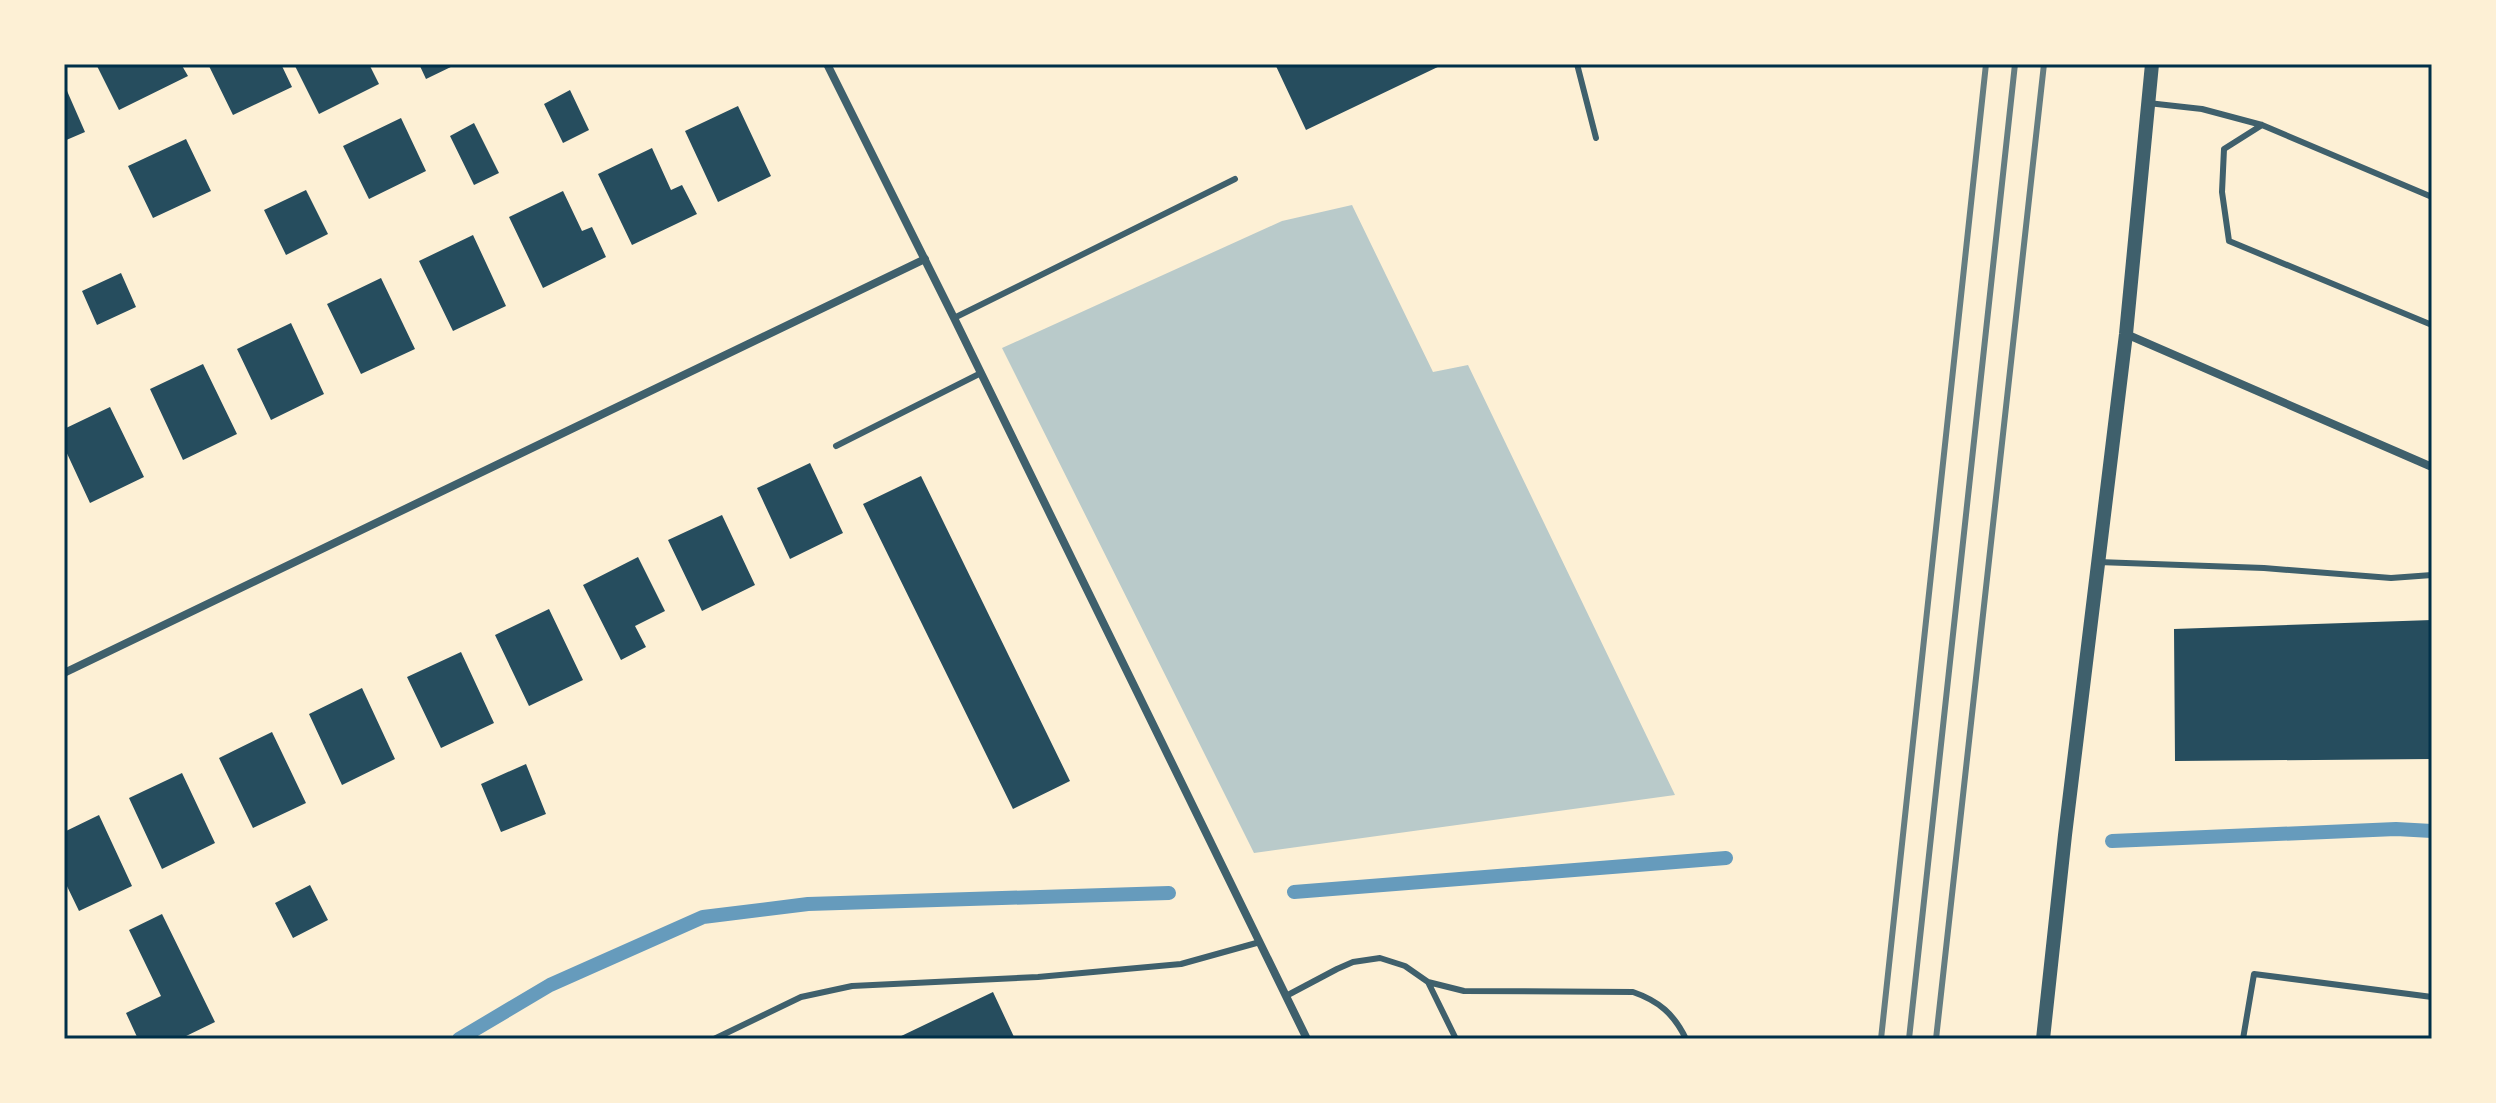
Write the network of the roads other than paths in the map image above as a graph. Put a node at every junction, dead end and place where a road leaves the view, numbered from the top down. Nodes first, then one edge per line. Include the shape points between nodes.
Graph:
1 (827, 64) edge
2 (1577, 64) edge
3 (2152, 64) edge
4 (2148, 103) junction
5 (2262, 125) junction
6 (1596, 138) dead end
7 (1235, 179) dead end
8 (2432, 197) edge
9 (925, 259) junction
10 (954, 318) junction
11 (2432, 325) edge
12 (2126, 334) junction
13 (981, 373) junction
14 (836, 446) dead end
15 (2432, 467) edge
16 (2098, 562) junction
17 (2432, 575) edge
18 (64, 673) edge
19 (1260, 942) junction
20 (1428, 982) junction
21 (1286, 996) junction
22 (2432, 997) edge
23 (714, 1039) edge
24 (1307, 1039) edge
25 (1456, 1039) edge
26 (1686, 1039) edge
27 (2043, 1039) edge
28 (2243, 1039) edge

1 - 9 street
2 - 6 lane
3 - 4 street
4 - 5 lane via 2202,109
4 - 12 street
5 - 8 lane
5 - 11 lane via 2224,149 2222,192 2229,241
7 - 10 lane
9 - 10 street
9 - 18 street
10 - 13 street
12 - 15 street
12 - 16 street
13 - 14 lane
13 - 19 street
16 - 17 lane via 2391,578
16 - 27 street
19 - 21 street
19 - 23 lane via 1181,964 852,986 801,997
20 - 21 lane via 1405,966 1380,958 1353,962
20 - 25 lane
20 - 26 lane via 1464,991 1633,992 1652,998 1677,1019
21 - 24 street
22 - 28 lane via 2254,974

